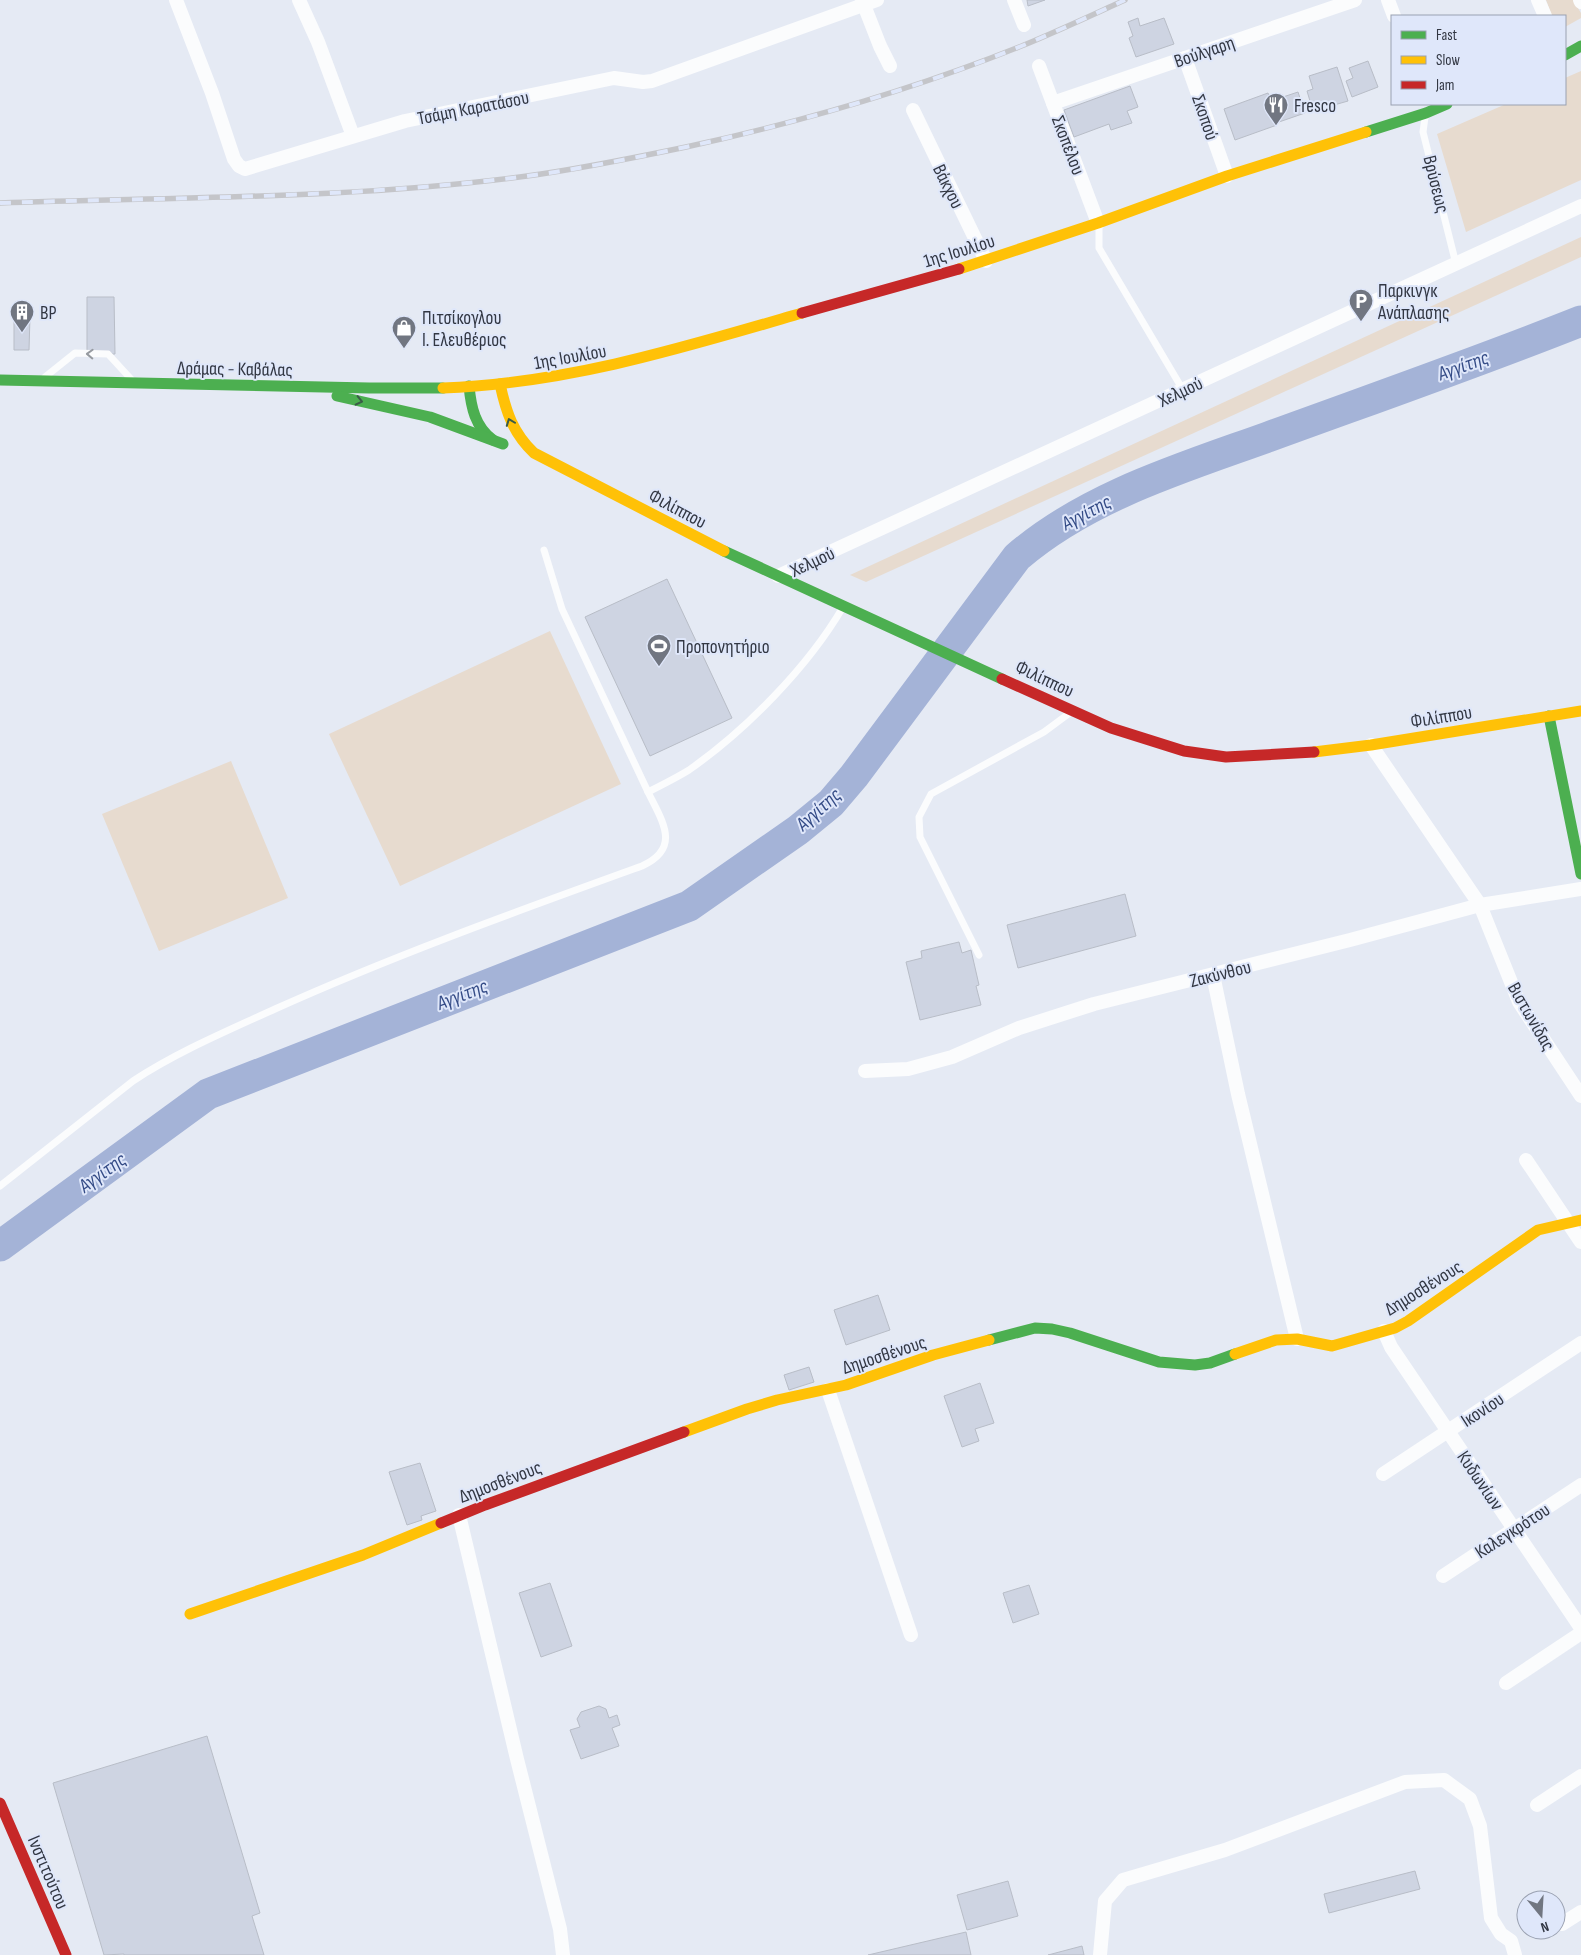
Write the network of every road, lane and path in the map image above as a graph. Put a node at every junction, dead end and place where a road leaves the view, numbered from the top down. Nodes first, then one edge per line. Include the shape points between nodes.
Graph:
1 (176, 0) edge
2 (299, 0) edge
3 (877, 0) edge
4 (1014, 0) edge
5 (1355, 0) edge
6 (1388, 0) edge
7 (1538, 0) edge
8 (862, 3) edge
9 (1394, 15) edge
10 (1545, 15) edge
11 (1024, 25) dead end
12 (1581, 46) edge
13 (1566, 54) edge
14 (1186, 58) junction
15 (890, 66) dead end
16 (1039, 66) dead end
17 (1053, 103) junction
18 (1442, 105) edge
19 (1425, 108) edge
20 (912, 110) dead end
21 (353, 136) junction
22 (1227, 176) junction
23 (1581, 206) edge
24 (1098, 223) junction
25 (986, 261) junction
26 (1456, 264) junction
27 (0, 380) edge
28 (40, 381) junction
29 (134, 383) junction
30 (500, 384) junction
31 (470, 386) junction
32 (295, 387) junction
33 (1183, 390) junction
34 (502, 444) junction
35 (534, 452) junction
36 (544, 550) dead end
37 (778, 576) junction
38 (843, 606) junction
39 (1073, 711) junction
40 (1581, 711) edge
41 (1549, 716) junction
42 (1370, 745) junction
43 (648, 792) junction
44 (1581, 874) edge
45 (1581, 889) edge
46 (1480, 905) junction
47 (979, 955) dead end
48 (1213, 975) junction
49 (864, 1071) dead end
50 (1581, 1096) edge
51 (1526, 1160) dead end
52 (0, 1186) edge
53 (1575, 1222) edge
54 (1581, 1242) edge
55 (1384, 1331) junction
56 (1297, 1339) junction
57 (1581, 1343) edge
58 (828, 1390) junction
59 (1448, 1431) junction
60 (1383, 1474) dead end
61 (1581, 1485) edge
62 (459, 1515) junction
63 (1514, 1529) junction
64 (1443, 1576) dead end
65 (190, 1614) dead end
66 (1581, 1628) edge
67 (1581, 1633) edge
68 (911, 1635) dead end
69 (1506, 1683) dead end
70 (1581, 1776) edge
71 (0, 1803) edge
72 (1538, 1805) dead end
73 (1581, 1912) edge
74 (1566, 1921) edge
75 (66, 1955) edge
76 (563, 1955) edge
77 (1100, 1955) edge
78 (1515, 1955) edge

1 - 21 street, Τσάμη Καρατάσου via 239,166 253,168
2 - 21 street
3 - 8 street, Τσάμη Καρατάσου
4 - 11 street
5 - 14 street, Βούλγαρη
6 - 9 street
7 - 10 street
8 - 15 street
8 - 21 street, Τσάμη Καρατάσου via 652,82 614,78 405,120
12 - 13 main road
14 - 17 street, Βούλγαρη
14 - 22 street, Σκοπού
16 - 17 street, Σκοπέλου
17 - 24 street, Σκοπέλου
18 - 19 main road, 1ης Ιουλίου
19 - 22 main road, 1ης Ιουλίου
19 - 26 lane, Βρύσεως via 1423,132
20 - 25 street, Βάκχου
22 - 24 main road, 1ης Ιουλίου
23 - 26 street, Χελμού
24 - 25 main road, 1ης Ιουλίου
24 - 33 lane via 1100,248
25 - 30 main road, 1ης Ιουλίου via 618,365
26 - 33 street, Χελμού
27 - 28 main road, Δράμας - Καβάλας
28 - 29 main road, Δράμας - Καβάλας
29 -> 28 lane via 108,354 74,353
29 - 32 main road, Δράμας - Καβάλας
30 - 31 main road, 1ης Ιουλίου
35 -> 30 main road, Φιλίππου via 514,431 505,410
31 - 32 main road, Δράμας - Καβάλας
31 - 34 main road, Φιλίππου via 477,422 490,438
32 -> 34 main road via 430,417
33 - 37 street, Χελμού
34 - 35 main road, Φιλίππου
35 - 37 main road, Φιλίππου
36 - 43 lane via 562,609
37 - 38 main road, Φιλίππου
38 - 39 main road, Φιλίππου
38 - 43 lane via 808,657 759,710 689,769
39 - 42 main road, Φιλίππου via 1167,747 1205,755 1272,756
39 - 47 lane via 1044,732 931,794 919,817 920,837
40 - 41 main road, Φιλίππου
41 - 42 main road, Φιλίππου
41 - 44 main road
42 - 46 street, Βιστωνίδας
43 - 52 lane via 666,833 662,851 655,859 426,945 327,985 220,1034 133,1081
45 - 46 street, Ζακύνθου
46 - 48 street, Ζακύνθου
46 - 50 street, Βιστωνίδας via 1519,1002
48 - 49 street, Ζακύνθου via 1094,1004 1019,1028 952,1057 908,1069
48 - 56 street
51 - 53 street
53 - 54 street
53 - 55 main road, Δημοσθένους via 1538,1230 1408,1322
55 - 56 main road, Δημοσθένους via 1332,1346
55 - 59 street, Κυδωνίων via 1391,1347
56 - 58 main road, Δημοσθένους via 1276,1340 1210,1363 1180,1365 1148,1359 1070,1333 1035,1328 933,1355
57 - 59 street, Ικονίου
58 - 62 main road, Δημοσθένους via 738,1412
58 - 68 street
59 - 60 street, Ικονίου
59 - 63 street, Κυδωνίων
61 - 63 street, Καλεγκρότου
62 - 65 main road, Δημοσθένους via 363,1555
62 - 76 street via 560,1929
63 - 64 street, Καλεγκρότου
63 - 66 street, Κυδωνίων
67 - 69 street
70 - 72 street
71 - 75 main road, Ινστιτούτου
73 - 74 street
77 - 78 street via 1105,1901 1123,1880 1225,1850 1405,1782 1444,1780 1470,1799 1480,1826 1491,1918 1501,1934 1511,1940

